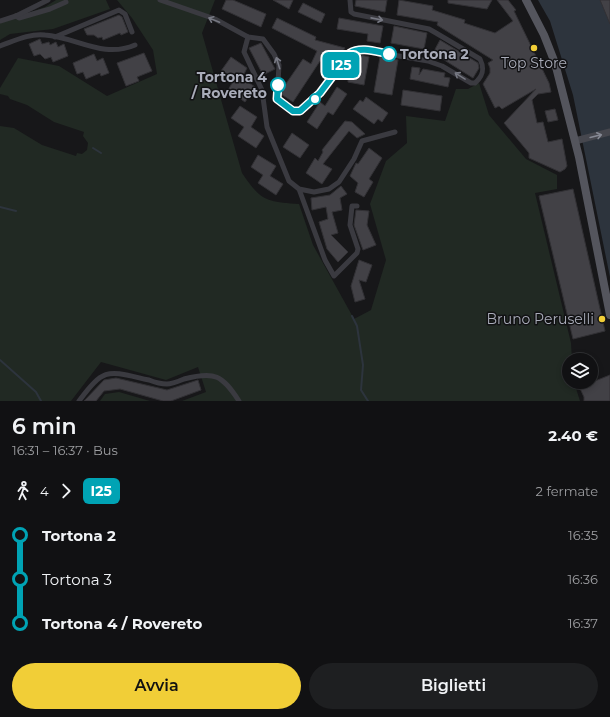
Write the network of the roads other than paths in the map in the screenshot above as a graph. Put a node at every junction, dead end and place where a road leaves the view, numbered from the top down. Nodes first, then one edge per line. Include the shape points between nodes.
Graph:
1 (48, 0) edge
2 (160, 0) edge
3 (350, 0) edge
4 (526, 0) edge
5 (66, 2) dead end
6 (16, 16) junction
7 (0, 21) edge
8 (132, 32) dead end
9 (55, 37) junction
10 (248, 37) junction
11 (135, 45) dead end
12 (0, 46) edge
13 (568, 121) junction
14 (395, 132) dead end
15 (610, 132) edge
16 (578, 140) junction
17 (584, 183) junction
18 (298, 188) junction
19 (357, 206) dead end
20 (610, 315) edge
21 (78, 401) edge
22 (239, 401) edge

1 - 6 street
10 -> 2 street via 215,19
3 -> 10 street via 351,12 354,14 429,29 480,59 483,74 475,83 471,83 428,61 358,49 350,53 304,110 295,112 277,99 280,72 274,54 263,39
4 - 13 main road via 555,63
5 - 6 street via 19,18
6 - 7 street
8 - 9 street via 125,14 120,10
9 - 11 street via 112,50
9 - 12 street via 36,35
10 - 18 street via 244,52 262,90 266,127 289,181
13 - 16 main road
13 - 17 main road via 573,152
14 - 18 street via 362,141 339,182 329,189 314,192
16 -> 15 main road
16 - 17 main road
17 - 20 main road
18 - 19 street via 324,260 334,276 358,249 350,225 352,206
21 - 22 street via 94,380 102,376 120,374 166,384 200,375 213,375 227,383

